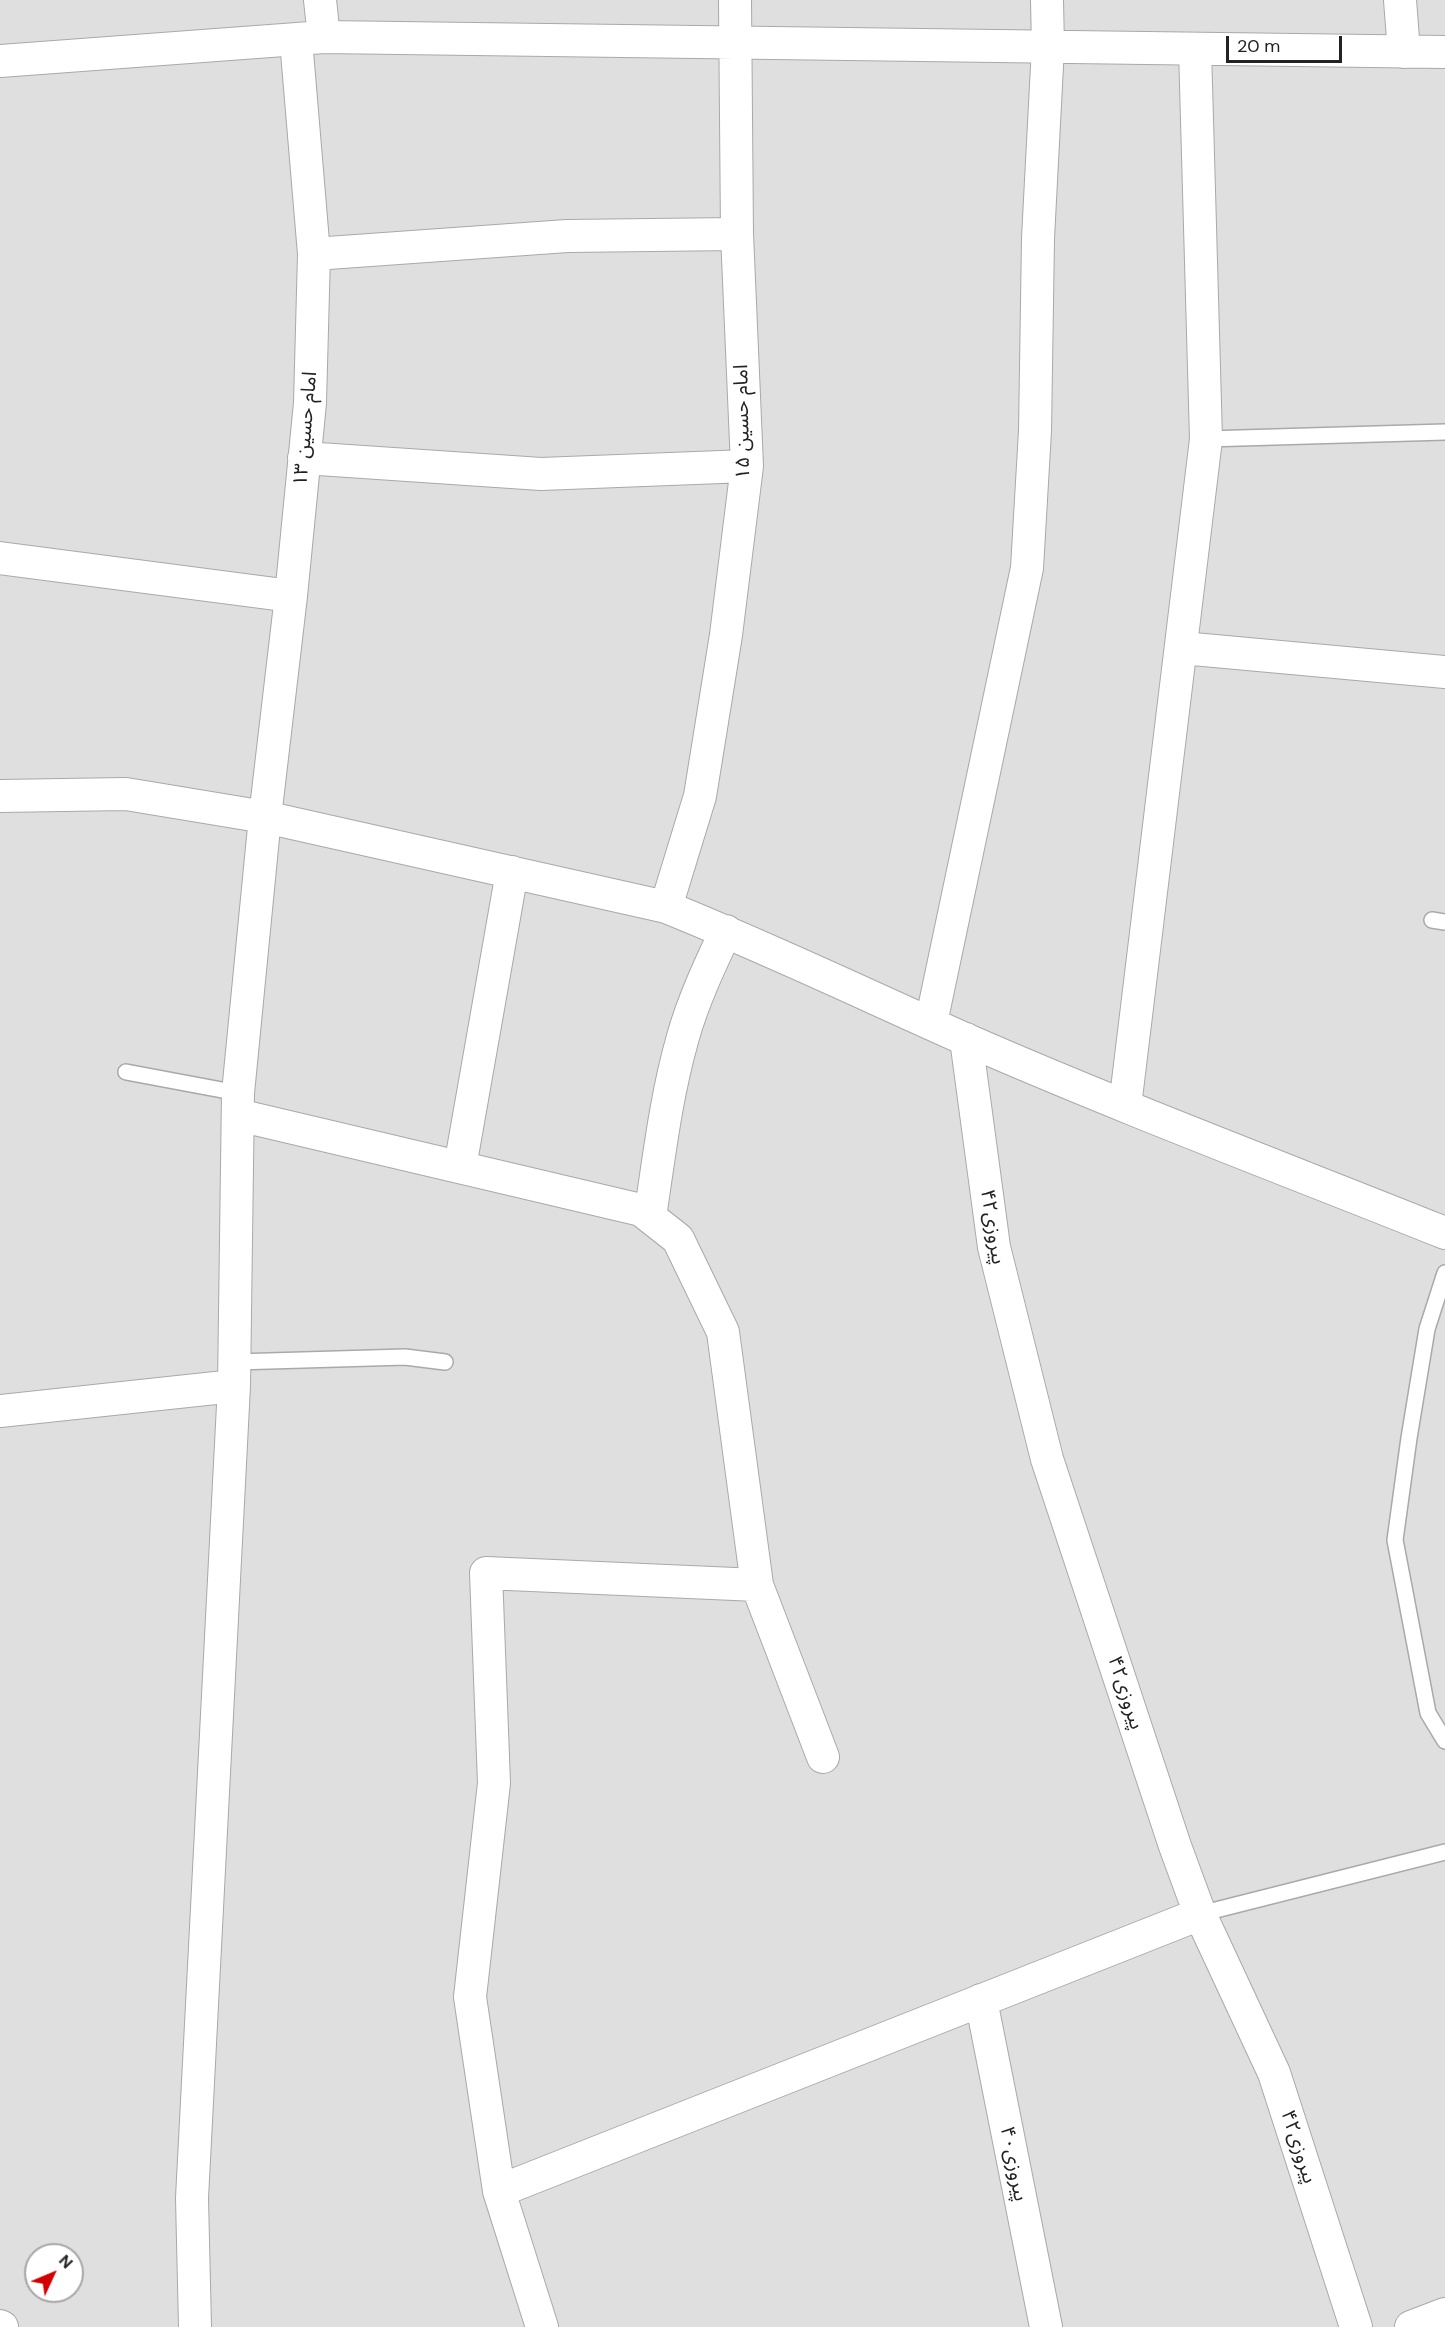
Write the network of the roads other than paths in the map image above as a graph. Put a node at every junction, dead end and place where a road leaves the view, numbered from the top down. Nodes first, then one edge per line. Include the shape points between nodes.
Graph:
1 (320, 0) edge
2 (735, 0) edge
3 (1047, 0) edge
4 (1400, 0) edge
5 (310, 38) junction
6 (737, 43) junction
7 (1048, 47) junction
8 (1195, 49) junction
9 (1404, 52) junction
10 (1445, 52) edge
11 (0, 61) edge
12 (737, 234) junction
13 (314, 254) junction
14 (1445, 432) edge
15 (1206, 439) junction
16 (304, 458) junction
17 (747, 466) junction
18 (0, 558) edge
19 (291, 596) junction
20 (1182, 648) junction
21 (1445, 672) edge
22 (0, 796) edge
23 (265, 817) junction
24 (512, 872) junction
25 (666, 908) junction
26 (726, 931) junction
27 (931, 1023) junction
28 (966, 1039) junction
29 (126, 1072) dead end
30 (238, 1104) junction
31 (1125, 1106) junction
32 (460, 1167) junction
33 (650, 1217) junction
34 (1445, 1233) edge
35 (1445, 1273) edge
36 (445, 1362) dead end
37 (235, 1374) junction
38 (0, 1411) edge
39 (757, 1585) junction
40 (1445, 1741) edge
41 (823, 1757) dead end
42 (1445, 1852) edge
43 (1200, 1914) junction
44 (981, 2000) junction
45 (499, 2192) junction
46 (1445, 2314) edge
47 (195, 2327) edge
48 (542, 2327) edge
49 (1046, 2327) edge
50 (1356, 2327) edge
51 (1411, 2327) edge

1 - 5 street, امام حسین ۱۳
2 - 6 street, امام حسین ۱۵
3 - 7 street
4 - 9 street
5 - 6 street
5 - 11 street
5 - 13 street, امام حسین ۱۳
6 - 7 street
6 - 12 street, امام حسین ۱۵
7 - 8 street
7 - 27 street via 1027,568
8 - 9 street
8 - 15 street
9 - 10 street
12 - 13 street via 567,236
12 - 17 street, امام حسین ۱۵
13 - 16 street, امام حسین ۱۳ via 310,403
14 - 15 lane
15 - 20 street
16 - 17 street via 541,474
16 - 19 street, امام حسین ۱۳
17 - 25 street, امام حسین ۱۵ via 726,635 700,796
18 - 19 street
19 - 23 street, امام حسین ۱۳
20 - 21 street
20 - 31 street
22 - 23 street via 126,794
23 - 24 street
23 - 30 street, امام حسین ۱۳
24 - 25 street
24 - 32 street
25 - 26 street
26 - 27 street
26 - 33 street via 683,1036
27 - 28 street
28 - 31 street
28 - 43 street, پیروزی۴۲ via 994,1247 1047,1459
29 - 30 lane
30 - 32 street
30 - 37 street, امام حسین ۱۳
31 - 34 street
32 - 33 street via 641,1210
33 - 39 street via 678,1239 723,1332
35 - 40 lane via 1427,1329 1395,1540 1428,1713
36 - 37 lane via 405,1357
37 - 38 street
37 - 47 street, امام حسین ۱۳ via 192,2198
39 - 41 street
39 - 45 street via 486,1573 494,1783 470,1997
42 - 43 lane
43 - 44 street
43 - 50 street, پیروزی۴۲ via 1274,2073
44 - 45 street
44 - 49 street, پیروزی۴۰
45 - 48 street
46 - 51 street

